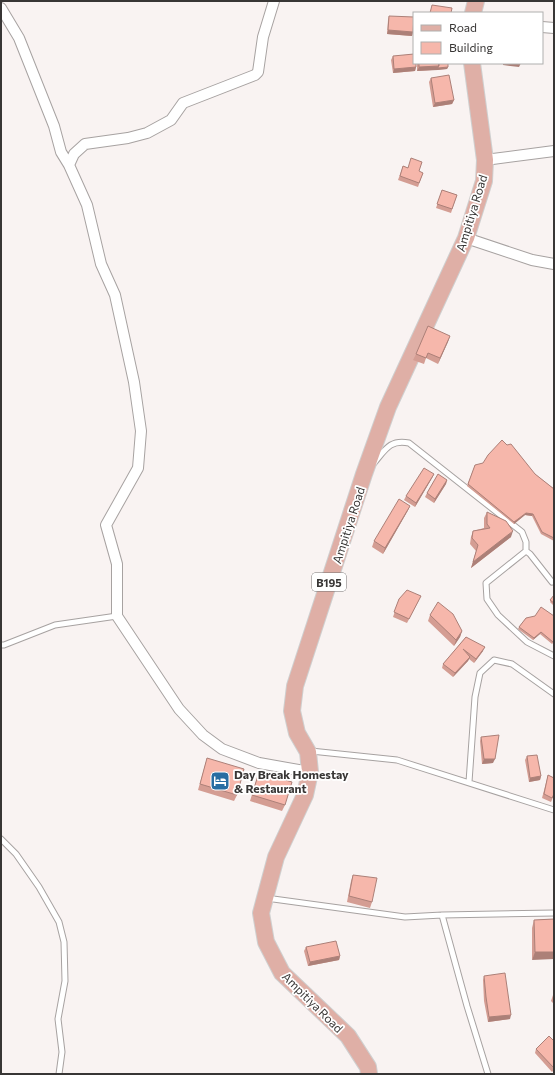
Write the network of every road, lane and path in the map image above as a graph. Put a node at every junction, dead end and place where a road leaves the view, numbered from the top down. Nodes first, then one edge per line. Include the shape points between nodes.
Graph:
1 (274, 1) edge
2 (476, 1) edge
3 (1, 8) edge
4 (473, 12) edge
5 (543, 26) edge
6 (554, 28) edge
7 (472, 64) edge
8 (554, 151) edge
9 (485, 160) junction
10 (69, 165) junction
11 (466, 238) junction
12 (554, 264) edge
13 (364, 474) junction
14 (526, 551) junction
15 (552, 582) dead end
16 (117, 616) junction
17 (1, 645) edge
18 (554, 656) edge
19 (554, 694) edge
20 (308, 752) junction
21 (310, 772) junction
22 (469, 782) junction
23 (554, 810) edge
24 (1, 839) edge
25 (265, 898) junction
26 (554, 913) edge
27 (442, 915) junction
28 (59, 1074) edge
29 (369, 1074) edge
30 (488, 1074) edge

1 - 10 street via 263,37 258,72 255,75 183,103 171,120 147,133 85,144 74,154
2 - 4 main road
3 - 10 street via 18,38 54,126 61,152
5 - 6 street
7 - 9 main road, Ampitiya Road / B195
8 - 9 street
9 - 11 main road, Ampitiya Road / B195 via 484,181
10 - 16 street via 87,205 101,264 115,295 134,382 141,431 138,468 106,525 117,564
11 - 12 street via 532,260
11 - 13 main road, Ampitiya Road / B195 via 388,407
13 - 14 lane via 391,444 400,441 409,443 522,532
13 - 20 main road, Ampitiya Road / B195 via 295,686 292,711 297,732
14 - 15 lane
14 - 18 lane via 486,583 487,600 498,615 527,642
16 - 17 lane via 55,625
16 - 21 street via 179,709 203,735 222,749 258,763
19 - 22 lane via 512,664 494,660 480,673 475,697
20 - 21 main road, Ampitiya Road / B195
20 - 22 lane via 397,760
21 - 25 main road, Ampitiya Road / B195 via 305,795 276,857
22 - 23 lane
24 - 28 lane via 16,854 35,882 59,922 64,942 65,981 58,1019 62,1052
25 - 27 lane via 405,917
25 - 29 main road, Ampitiya Road / B195 via 261,913 266,942 282,973 348,1036 368,1067
26 - 27 lane
27 - 30 lane

